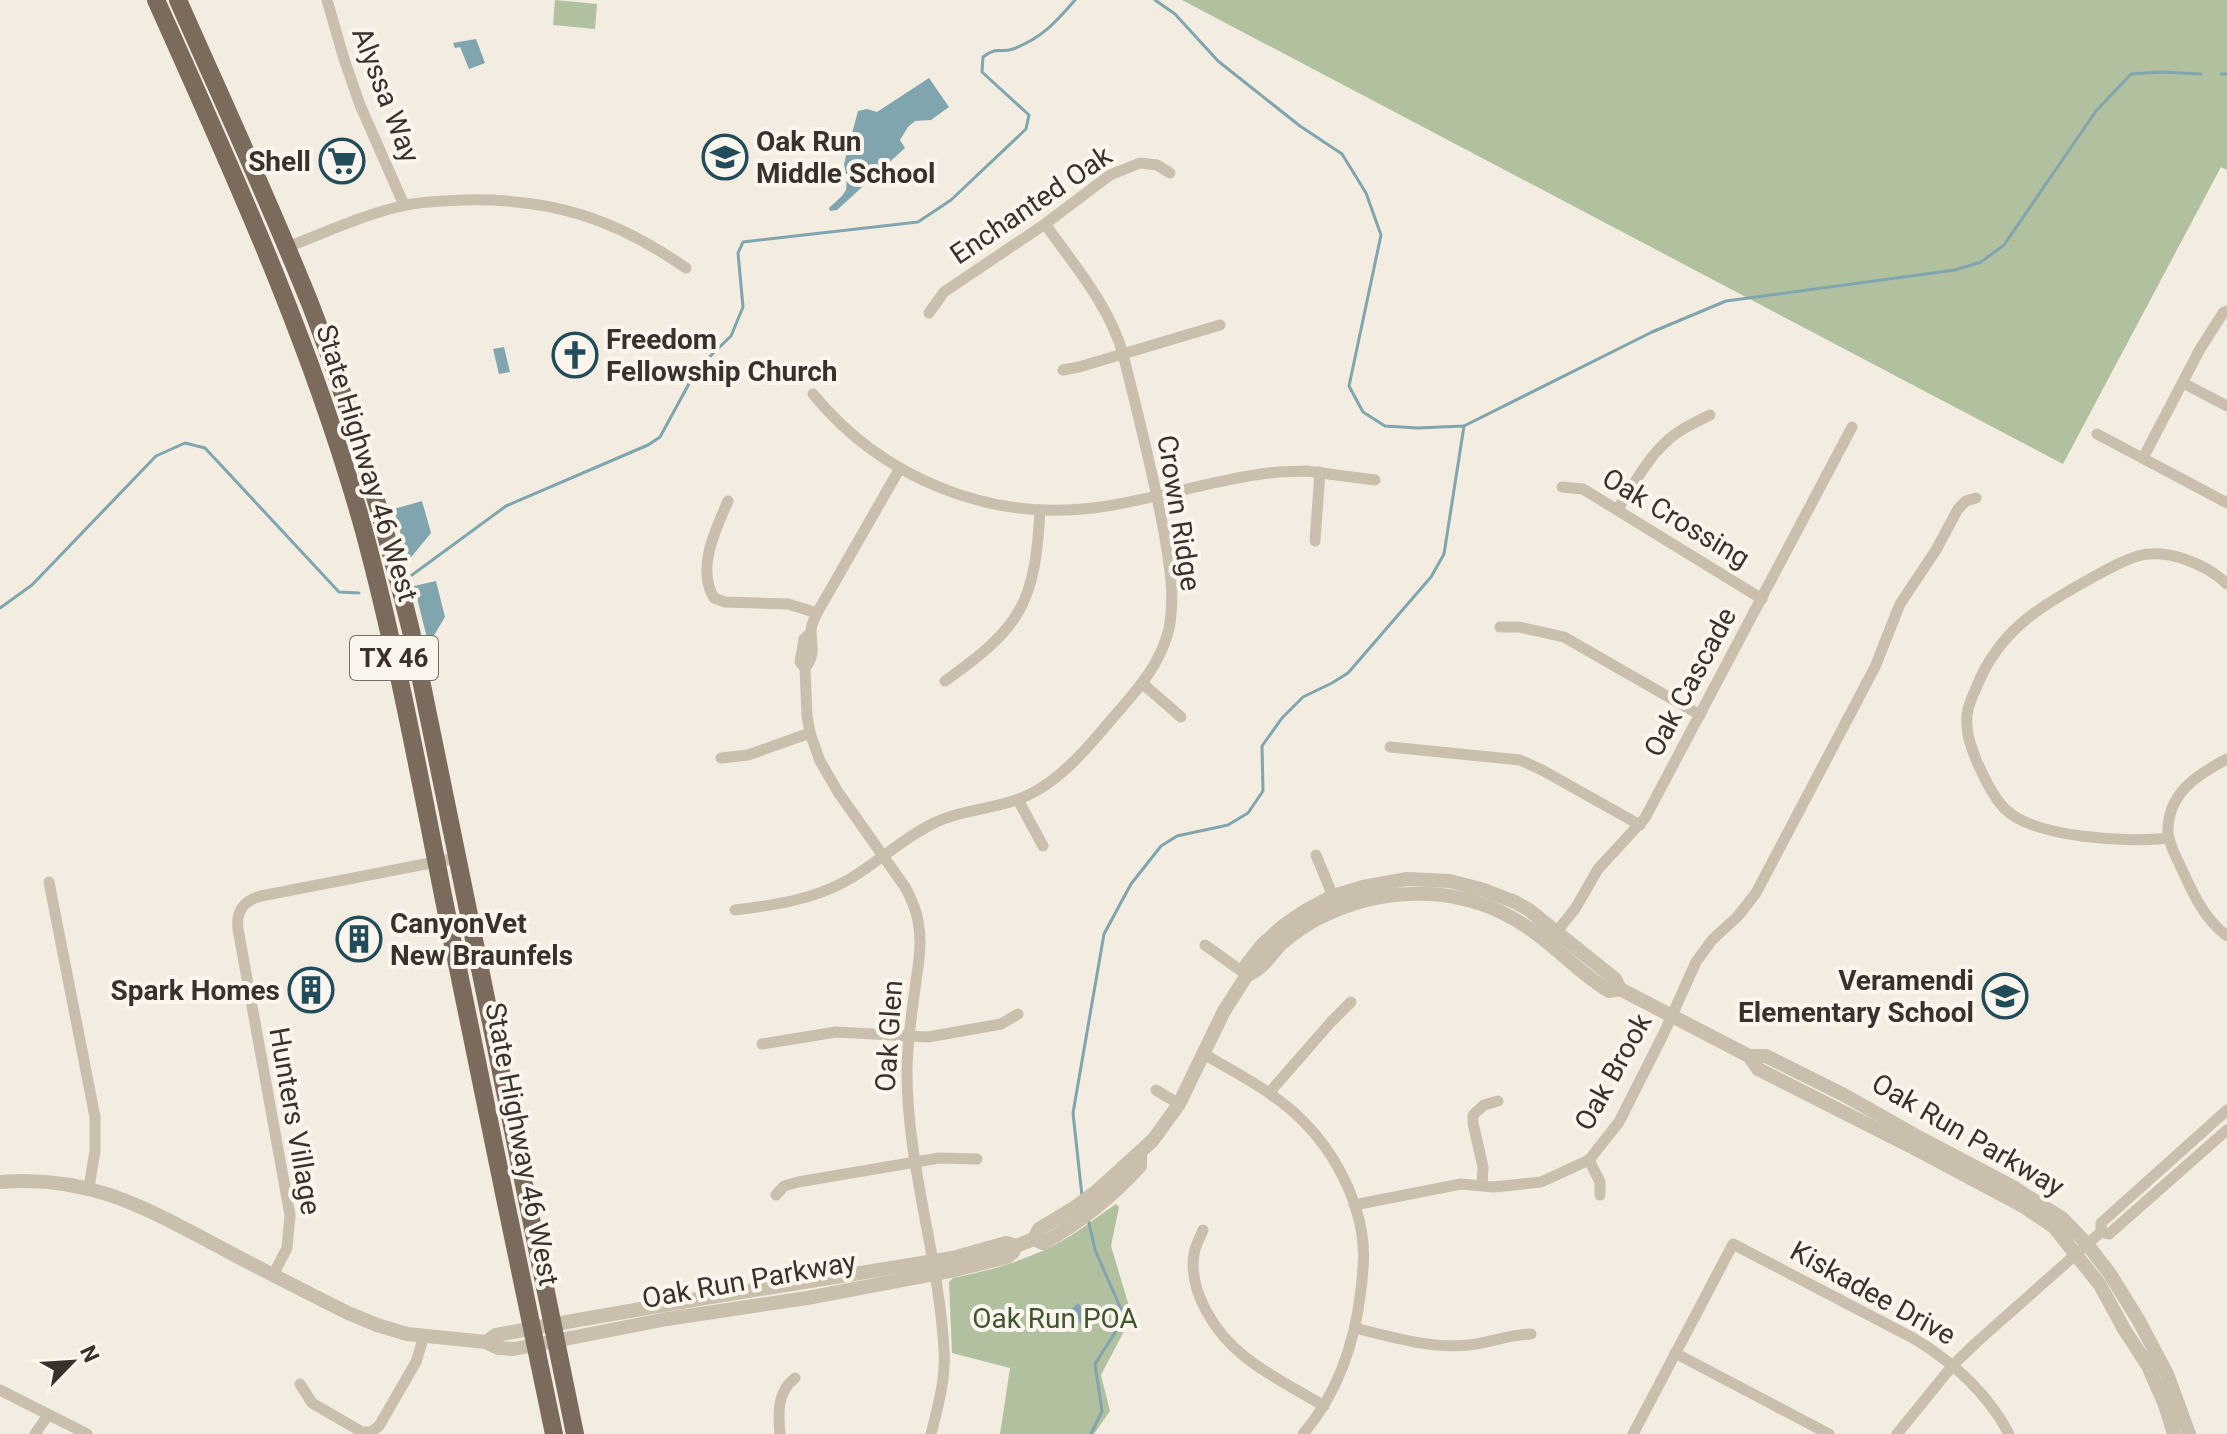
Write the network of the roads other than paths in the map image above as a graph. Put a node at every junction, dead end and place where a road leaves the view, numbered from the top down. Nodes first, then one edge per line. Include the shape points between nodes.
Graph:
1 (156, 0) edge
2 (178, 0) edge
3 (327, 0) edge
4 (1170, 173) dead end
5 (240, 189) junction
6 (404, 205) junction
7 (1045, 224) junction
8 (287, 247) junction
9 (686, 268) dead end
10 (2227, 311) edge
11 (929, 313) dead end
12 (1220, 325) dead end
13 (1123, 354) junction
14 (1063, 370) dead end
15 (2183, 383) junction
16 (813, 394) dead end
17 (2227, 406) edge
18 (1710, 415) dead end
19 (1852, 427) dead end
20 (2097, 434) dead end
21 (2143, 458) junction
22 (900, 468) junction
23 (1320, 472) junction
24 (1375, 480) dead end
25 (1562, 487) dead end
26 (1157, 495) junction
27 (1976, 498) dead end
28 (728, 501) dead end
29 (2227, 503) edge
30 (1040, 510) junction
31 (1617, 510) junction
32 (1315, 541) dead end
33 (2227, 584) edge
34 (1762, 599) junction
35 (817, 613) junction
36 (1500, 627) dead end
37 (945, 681) dead end
38 (1143, 684) junction
39 (1700, 715) junction
40 (1181, 717) dead end
41 (810, 733) junction
42 (1390, 747) dead end
43 (721, 758) dead end
44 (2227, 759) edge
45 (1018, 800) junction
46 (1640, 825) junction
47 (2169, 838) junction
48 (1043, 846) dead end
49 (1316, 855) dead end
50 (883, 856) junction
51 (456, 858) junction
52 (436, 861) junction
53 (49, 882) dead end
54 (1336, 903) junction
55 (735, 910) dead end
56 (2227, 936) edge
57 (1552, 937) junction
58 (1205, 945) dead end
59 (1247, 975) junction
60 (1351, 1002) dead end
61 (1018, 1014) dead end
62 (1672, 1015) junction
63 (909, 1036) junction
64 (762, 1044) dead end
65 (1204, 1054) junction
66 (1156, 1090) dead end
67 (1269, 1093) junction
68 (1498, 1101) dead end
69 (1179, 1104) junction
70 (2227, 1110) edge
71 (2227, 1130) edge
72 (977, 1159) dead end
73 (1589, 1160) junction
74 (916, 1162) junction
75 (0, 1182) edge
76 (1482, 1185) junction
77 (89, 1187) junction
78 (776, 1195) dead end
79 (1600, 1195) dead end
80 (1354, 1205) junction
81 (1203, 1230) dead end
82 (2101, 1232) junction
83 (2082, 1248) junction
84 (934, 1267) junction
85 (273, 1275) junction
86 (1355, 1328) junction
87 (554, 1334) junction
88 (1531, 1334) dead end
89 (424, 1336) junction
90 (534, 1338) junction
91 (1675, 1353) junction
92 (1953, 1365) junction
93 (795, 1378) dead end
94 (300, 1384) dead end
95 (0, 1390) edge
96 (1324, 1406) junction
97 (48, 1415) junction
98 (35, 1434) edge
99 (87, 1434) edge
100 (554, 1434) edge
101 (575, 1434) edge
102 (780, 1434) edge
103 (931, 1434) edge
104 (1303, 1434) edge
105 (1633, 1434) edge
106 (1829, 1434) edge
107 (1897, 1434) edge
108 (2009, 1434) edge
109 (2174, 1434) edge
110 (2189, 1434) edge

1 - 5 main road, State Highway 46 West / TX 46
2 - 8 main road, State Highway 46 West / TX 46
3 - 6 street, Alyssa Way via 360,105
4 - 7 street, Enchanted Oak via 1150,163 1129,166
5 - 8 main road via 262,215 273,240
5 - 52 main road, State Highway 46 West / TX 46 via 308,359 363,530
6 - 8 street
6 - 9 street via 488,200 558,208 625,231
7 - 11 street, Enchanted Oak via 944,292
7 - 13 street, Crown Ridge via 1109,316
8 - 51 main road, State Highway 46 West / TX 46 via 340,387 383,524 411,631
10 - 15 street
12 - 13 street
13 - 14 street
13 - 26 street, Crown Ridge
15 - 17 street
15 - 21 street
16 - 22 street via 844,428
18 - 31 street via 1666,441
19 - 34 street, Oak Cascade
20 - 21 street
21 - 29 street
22 - 30 street via 964,497
22 - 35 street, Oak Glen
23 - 24 street
23 - 26 street via 1264,473
23 - 32 street
25 - 31 street, Oak Crossing via 1583,489
26 - 30 street via 1096,508
26 - 38 street, Crown Ridge via 1172,596 1166,638
27 - 62 street, Oak Brook via 1958,509 1900,604 1875,667 1786,847 1748,906 1696,962
28 - 35 street via 708,556 714,598 788,604
30 - 37 street via 1034,572 1024,604 997,640
31 - 34 street, Oak Crossing
33 - 47 street via 2187,559 2164,555 2139,555 2108,569 2046,603 2009,633 1986,665 1968,710 1968,740 1984,777 2005,809 2017,817 2052,832 2149,841
34 - 39 street, Oak Cascade
35 - 41 street, Oak Glen via 800,662 805,668
36 - 39 street via 1564,637
38 - 40 street
38 - 45 street, Crown Ridge via 1066,770
39 - 46 street, Oak Cascade
41 - 43 street via 748,755
41 - 50 street, Oak Glen via 828,776
42 - 46 street via 1520,760
44 - 47 street via 2185,785 2173,805
45 - 48 street
45 - 50 street, Crown Ridge via 940,820
46 - 57 street, Oak Cascade via 1598,869
47 - 56 street via 2208,919
49 - 54 street
50 - 55 street, Crown Ridge via 827,891
50 - 63 street, Oak Glen via 905,887 919,922
51 - 52 street, Hunters Village
51 - 87 main road, State Highway 46 West / TX 46
52 - 85 street, Hunters Village via 261,896 238,914 290,1215 287,1248
52 - 90 main road, State Highway 46 West / TX 46
53 - 77 street via 95,1117
54 - 57 street, Oak Run Parkway via 1363,887 1394,881 1450,881 1515,902
54 - 59 street, Oak Run Parkway via 1305,911 1273,935 1247,964
57 - 62 street, Oak Run Parkway via 1615,979 1620,989
58 - 59 street
59 - 65 street, Oak Run Parkway
60 - 67 street
61 - 63 street via 993,1026
62 - 73 street, Oak Brook via 1619,1122
62 - 83 street, Oak Run Parkway via 1749,1056 1758,1069 1917,1143
63 - 64 street via 836,1032
63 - 74 street, Oak Glen via 908,1095
65 - 67 street
65 - 69 street, Oak Run Parkway
66 - 69 street
67 - 80 street via 1323,1144
68 - 76 street via 1473,1115
69 - 84 street, Oak Run Parkway via 1121,1178 1098,1190 1060,1225 1039,1229 1034,1239 1016,1246 1007,1257 977,1266
70 - 82 street via 2101,1223
71 - 82 street via 2109,1234
72 - 74 street
73 - 76 street, Oak Brook via 1541,1182
73 - 79 street
74 - 78 street via 798,1182
74 - 84 street, Oak Glen
75 - 77 street, Oak Run Parkway
76 - 80 street, Oak Brook via 1461,1184
77 - 85 street, Oak Run Parkway via 144,1207
80 - 86 street via 1364,1264
81 - 96 street via 1194,1254 1197,1287 1223,1336 1255,1364
82 - 83 street
83 - 92 street
83 - 109 street, Oak Run Parkway via 2148,1366
83 - 110 street, Oak Run Parkway via 2110,1274 2167,1374
84 - 87 street, Oak Run Parkway via 807,1298
84 - 103 street, Oak Glen via 944,1351
85 - 89 street, Oak Run Parkway via 377,1325
86 - 88 street via 1449,1346
86 - 96 street via 1344,1367
87 - 90 street, Oak Run Parkway
87 - 101 main road, State Highway 46 West / TX 46
89 - 90 street, Oak Run Parkway via 486,1342 496,1335
89 - 94 street via 416,1362 371,1432 312,1403
90 - 100 main road, State Highway 46 West / TX 46
91 - 92 street, Kiskadee Drive via 1733,1244 1913,1338
91 - 105 street
91 - 106 street
92 - 107 street
92 - 108 street, Kiskadee Drive via 1986,1398
93 - 102 street via 781,1397
95 - 97 street
96 - 104 street
97 - 98 street
97 - 99 street

